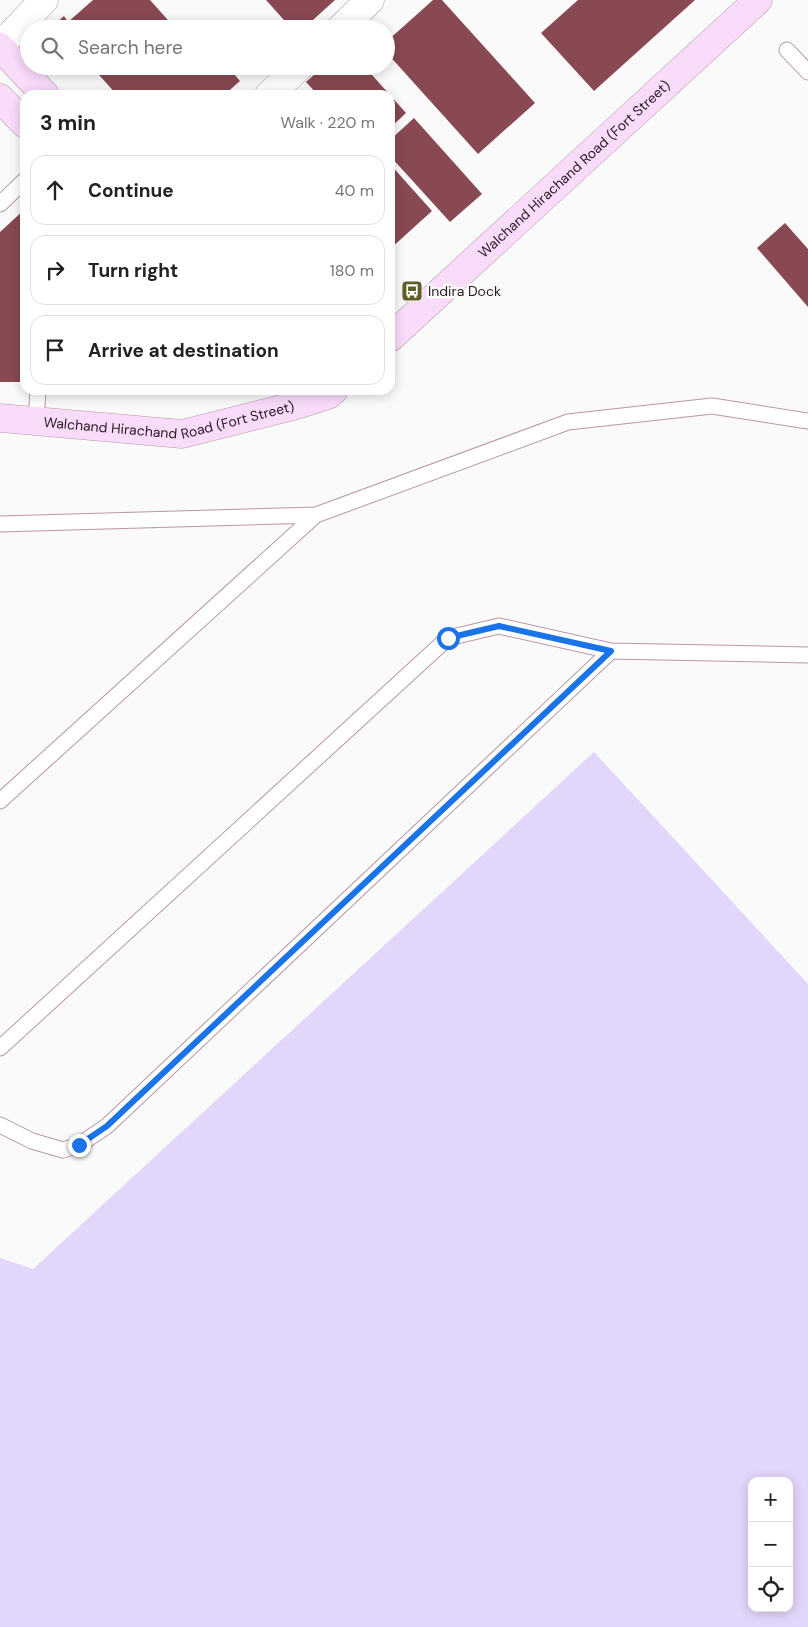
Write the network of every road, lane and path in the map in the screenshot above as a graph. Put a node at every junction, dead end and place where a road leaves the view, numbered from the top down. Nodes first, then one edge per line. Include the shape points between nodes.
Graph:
1 (44, 0) edge
2 (370, 0) edge
3 (758, 0) edge
4 (25, 20) edge
5 (349, 20) edge
6 (20, 25) edge
7 (0, 46) edge
8 (787, 50) dead end
9 (20, 68) edge
10 (808, 72) edge
11 (27, 75) edge
12 (290, 75) edge
13 (40, 90) edge
14 (274, 90) edge
15 (0, 98) edge
16 (20, 119) edge
17 (20, 185) edge
18 (0, 204) edge
19 (395, 333) edge
20 (38, 395) edge
21 (308, 395) edge
22 (289, 398) edge
23 (0, 418) edge
24 (808, 420) edge
25 (36, 421) junction
26 (316, 515) junction
27 (0, 524) edge
28 (611, 651) junction
29 (808, 655) edge
30 (0, 801) edge
31 (0, 1048) edge
32 (0, 1126) edge

1 - 4 street
2 - 5 street
3 - 19 street, Walchand Hirachand Road (Fort Street)
6 - 7 street
7 - 9 street
8 - 10 lane
11 - 13 street
12 - 14 street
15 - 16 street
17 - 18 lane
20 - 25 lane
21 - 22 street, Walchand Hirachand Road (Fort Street)
22 - 25 street, Walchand Hirachand Road (Fort Street) via 182,434
23 - 25 street, Walchand Hirachand Road (Fort Street)
24 - 26 lane via 712,406 568,422
26 - 27 lane
26 - 30 lane
28 - 29 lane
28 - 31 lane via 499,626 448,638
28 - 32 lane via 107,1126 79,1145 63,1150 32,1141

